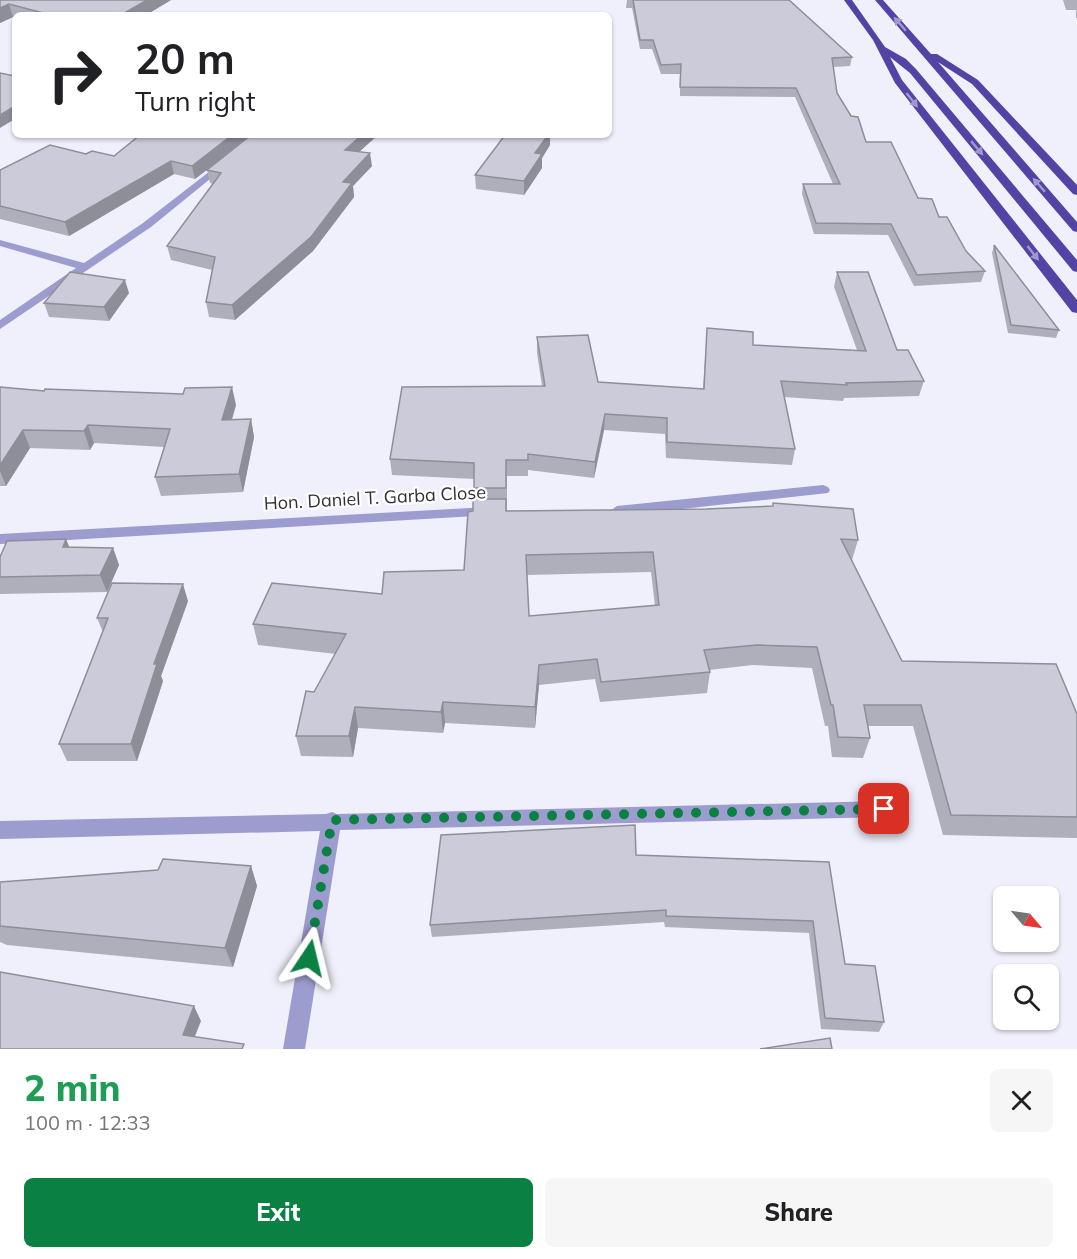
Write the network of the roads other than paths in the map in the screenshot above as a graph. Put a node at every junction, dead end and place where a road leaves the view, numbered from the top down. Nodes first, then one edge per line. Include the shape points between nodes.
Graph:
1 (848, 0) edge
2 (879, 0) edge
3 (921, 48) junction
4 (883, 49) junction
5 (235, 155) edge
6 (1077, 192) edge
7 (1077, 229) edge
8 (0, 243) edge
9 (84, 267) junction
10 (1077, 268) edge
11 (1077, 309) edge
12 (0, 325) edge
13 (823, 490) dead end
14 (607, 511) edge
15 (506, 512) edge
16 (0, 539) edge
17 (884, 809) dead end
18 (332, 820) junction
19 (0, 830) edge
20 (294, 1049) edge

1 - 4 highway
3 -> 2 highway
3 - 6 highway via 975,82
7 -> 3 highway
4 -> 10 highway via 913,71
4 -> 11 highway via 898,81
5 - 9 street via 147,225
8 - 9 street
9 - 12 street
13 - 14 street
15 - 16 street, Hon. Daniel T. Garba Close via 426,513
17 - 18 street
18 - 19 street
18 - 20 street

